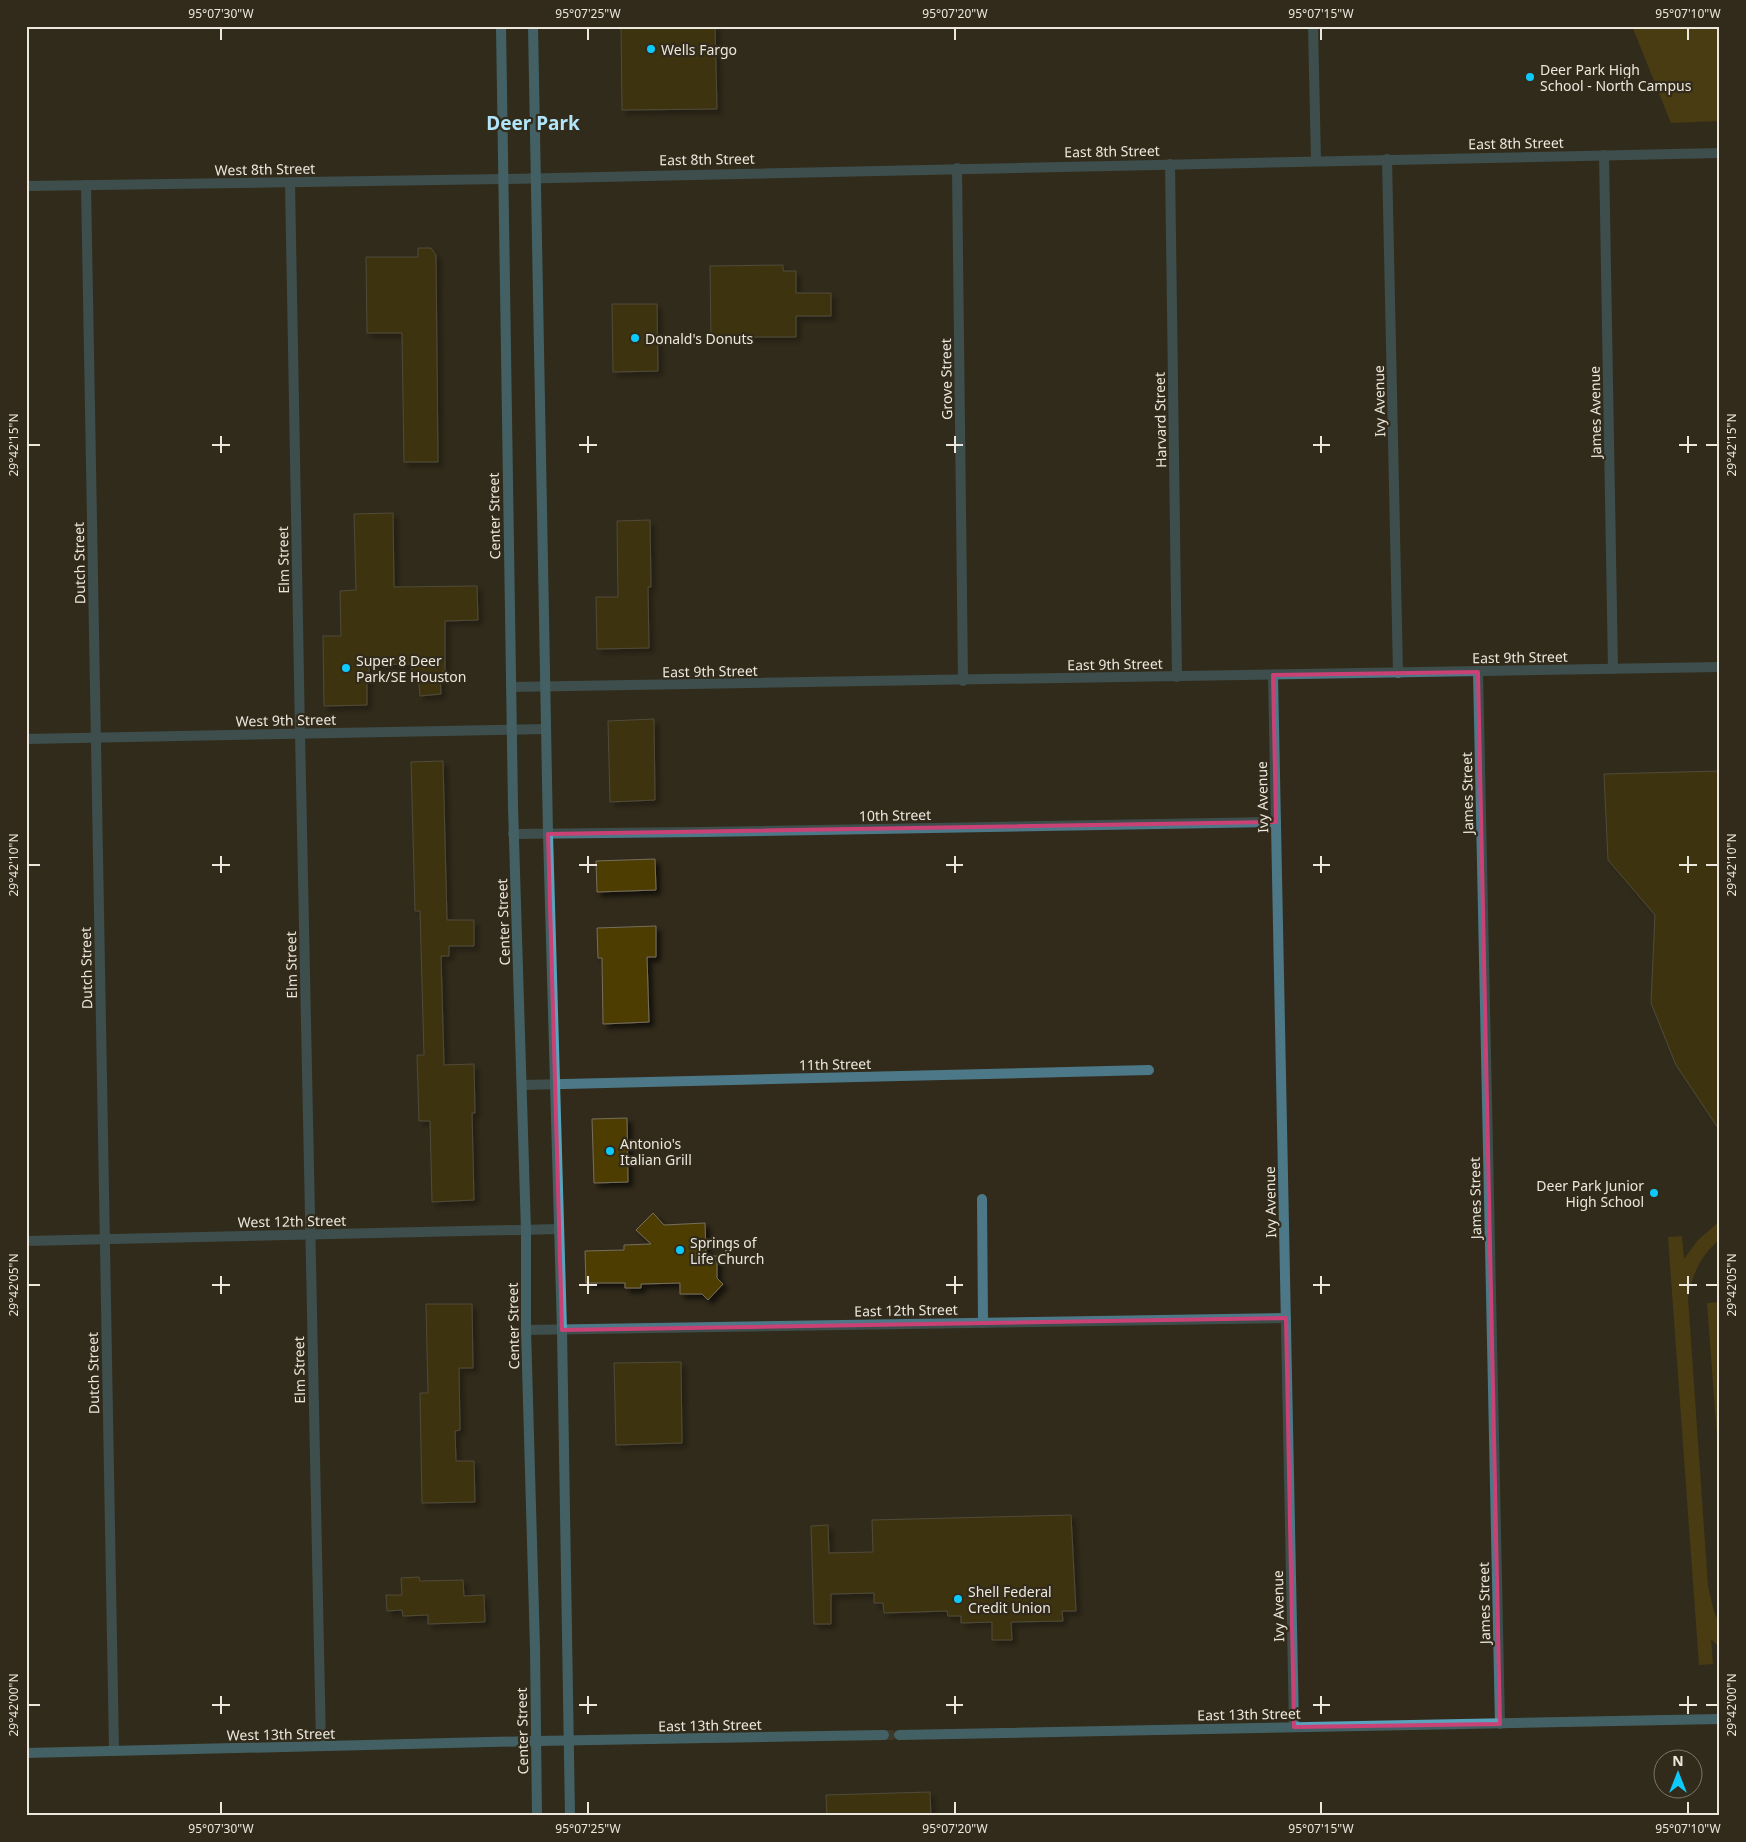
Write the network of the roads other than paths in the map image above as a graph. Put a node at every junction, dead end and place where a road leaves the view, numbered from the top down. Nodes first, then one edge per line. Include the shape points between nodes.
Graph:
1 (501, 26) edge
2 (533, 26) edge
3 (1313, 26) edge
4 (1720, 153) edge
5 (1604, 155) junction
6 (1387, 160) junction
7 (1316, 161) junction
8 (1170, 164) junction
9 (957, 168) junction
10 (535, 177) junction
11 (504, 178) junction
12 (290, 183) junction
13 (26, 186) edge
14 (86, 186) junction
15 (1720, 667) edge
16 (1613, 670) junction
17 (1478, 672) junction
18 (1398, 673) junction
19 (1274, 675) junction
20 (1177, 677) junction
21 (964, 681) junction
22 (510, 687) junction
23 (546, 687) junction
24 (511, 729) junction
25 (546, 729) junction
26 (300, 733) junction
27 (95, 737) junction
28 (26, 739) edge
29 (1276, 822) junction
30 (514, 834) junction
31 (548, 834) junction
32 (1149, 1070) dead end
33 (555, 1084) junction
34 (522, 1085) junction
35 (982, 1199) dead end
36 (559, 1229) junction
37 (526, 1231) junction
38 (310, 1235) junction
39 (104, 1239) junction
40 (26, 1241) edge
41 (1286, 1318) junction
42 (983, 1323) junction
43 (526, 1330) junction
44 (562, 1330) junction
45 (1720, 1720) edge
46 (1500, 1724) junction
47 (1294, 1727) junction
48 (899, 1735) tunnel mouth
49 (884, 1736) tunnel mouth
50 (536, 1741) junction
51 (568, 1741) junction
52 (322, 1746) junction
53 (114, 1751) junction
54 (26, 1753) edge
55 (537, 1816) edge
56 (570, 1816) edge

1 - 11 main road, Center Street
2 - 10 main road
3 - 7 street
4 - 5 street, East 8th Street
5 - 6 street, East 8th Street
5 - 16 street, James Avenue
6 - 7 street, East 8th Street
6 - 18 street, Ivy Avenue
7 - 8 street, East 8th Street
8 - 9 street, East 8th Street
8 - 20 street, Harvard Street
9 - 10 street, East 8th Street
9 - 21 street, Grove Street
10 - 11 street, East 8th Street
10 - 23 main road
11 - 12 street, West 8th Street
11 - 22 main road, Center Street
12 - 14 street, West 8th Street
12 - 26 street, Elm Street
13 - 14 street, West 8th Street
14 - 27 street, Dutch Street
15 - 16 street, East 9th Street
16 - 17 street, East 9th Street
17 - 18 street, East 9th Street
17 - 46 street, James Street
18 - 19 street, East 9th Street
19 - 20 street, East 9th Street
19 - 29 street, Ivy Avenue
20 - 21 street, East 9th Street
21 - 23 street, East 9th Street
22 - 23 street, East 9th Street
22 - 24 main road, Center Street
23 - 25 main road
24 - 25 street, West 9th Street
24 - 26 street, West 9th Street
24 - 30 main road, Center Street
25 - 31 main road
26 - 27 street, West 9th Street
26 - 38 street, Elm Street
27 - 28 street, West 9th Street
27 - 39 street, Dutch Street
29 - 31 street, 10th Street
29 - 41 street, Ivy Avenue
30 - 31 street, 10th Street
30 - 34 main road, Center Street
31 - 33 main road
32 - 33 street, 11th Street
33 - 34 street, 11th Street
33 - 36 main road
34 - 37 main road, Center Street
35 - 42 street
36 - 37 street, West 12th Street
36 - 44 main road
37 - 38 street, West 12th Street
37 - 43 main road, Center Street
38 - 39 street, West 12th Street
38 - 52 street, Elm Street
39 - 40 street, West 12th Street
39 - 53 street, Dutch Street
41 - 42 street, East 12th Street
41 - 47 street, Ivy Avenue
42 - 44 street, East 12th Street
43 - 44 street, East 12th Street
43 - 50 main road, Center Street
44 - 51 main road
45 - 46 main road, East 13th Street
46 - 47 main road, East 13th Street
47 - 48 main road, East 13th Street
49 - 51 main road, East 13th Street
50 - 51 main road, East 13th Street
50 - 52 main road, West 13th Street
50 - 55 main road, Center Street
51 - 56 main road
52 - 53 main road, West 13th Street
53 - 54 main road, West 13th Street

